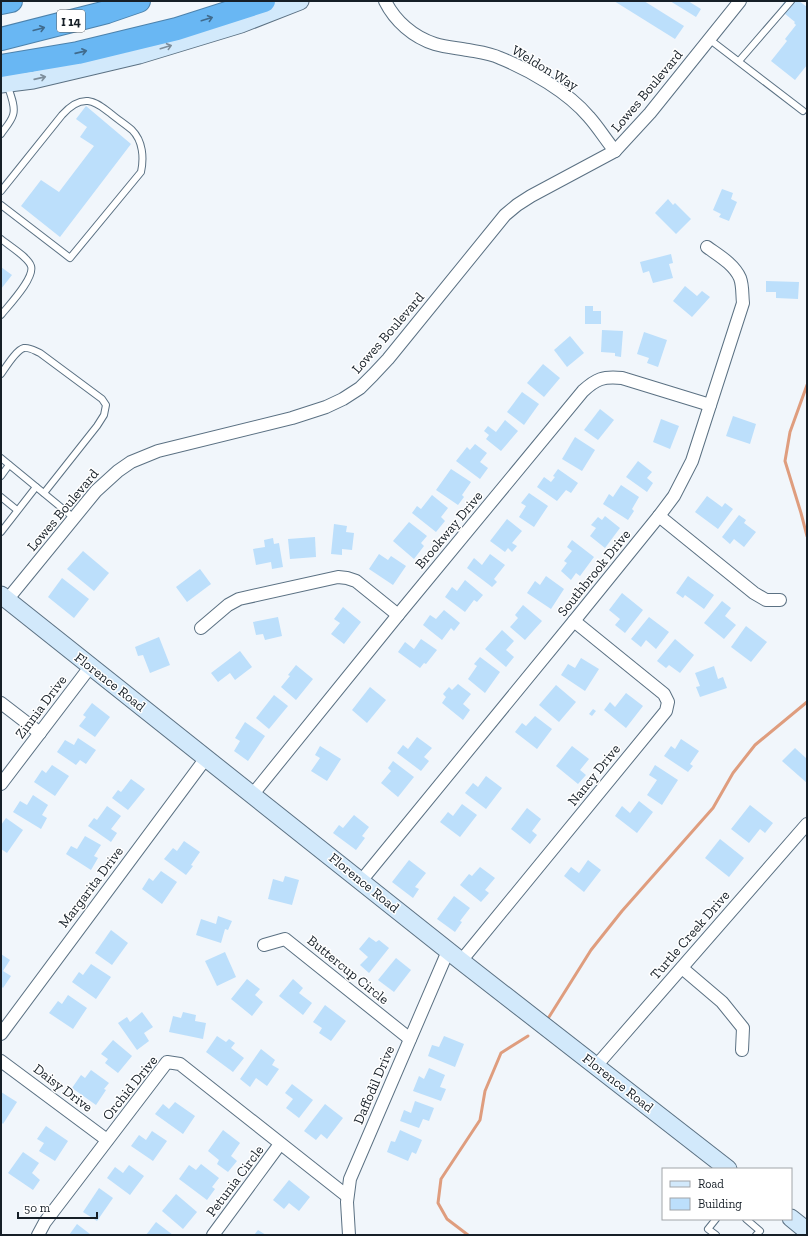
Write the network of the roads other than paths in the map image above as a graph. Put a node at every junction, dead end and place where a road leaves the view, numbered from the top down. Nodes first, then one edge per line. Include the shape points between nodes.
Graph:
1 (11, 1) edge
2 (140, 1) edge
3 (264, 1) edge
4 (300, 1) edge
5 (385, 1) edge
6 (740, 1) edge
7 (790, 1) edge
8 (1, 3) edge
9 (1, 38) edge
10 (709, 39) junction
11 (739, 61) junction
12 (3, 77) edge
13 (803, 111) dead end
14 (1, 134) edge
15 (614, 151) junction
16 (1, 191) edge
17 (1, 205) edge
18 (1, 239) edge
19 (707, 247) dead end
20 (1, 315) edge
21 (1, 374) edge
22 (710, 405) junction
23 (1, 458) edge
24 (9, 465) junction
25 (1, 476) edge
26 (36, 487) junction
27 (44, 493) junction
28 (1, 497) edge
29 (17, 510) junction
30 (659, 516) junction
31 (74, 518) junction
32 (1, 532) edge
33 (4, 598) edge
34 (780, 600) dead end
35 (398, 615) junction
36 (574, 621) junction
37 (201, 628) dead end
38 (90, 667) junction
39 (1, 703) edge
40 (40, 733) junction
41 (206, 758) junction
42 (1, 784) edge
43 (252, 794) junction
44 (807, 824) edge
45 (361, 881) junction
46 (264, 945) dead end
47 (455, 956) junction
48 (682, 968) junction
49 (1, 1034) edge
50 (410, 1039) junction
51 (742, 1050) dead end
52 (1, 1061) edge
53 (596, 1066) junction
54 (107, 1140) junction
55 (280, 1144) junction
56 (727, 1168) edge
57 (347, 1196) junction
58 (792, 1219) edge
59 (715, 1220) edge
60 (747, 1220) edge
61 (807, 1231) edge
62 (38, 1235) edge
63 (213, 1235) edge
64 (349, 1235) edge
65 (716, 1235) edge
66 (756, 1235) edge

1 - 8 highway
9 -> 2 highway, I 14 via 107,12
12 -> 3 highway via 78,53 177,29
12 -> 4 street via 32,80 139,55 241,24
5 - 15 street, Weldon Way via 404,26 426,41 499,57 553,87 589,117
6 - 10 street, Lowes Boulevard
7 - 11 lane
10 - 11 lane
10 - 15 street, Lowes Boulevard via 639,127
11 - 13 lane
12 - 14 lane via 14,114
15 - 31 street, Lowes Boulevard via 531,196 505,215 388,359 360,388 343,399 310,413 158,451 131,462 106,481
16 - 17 lane via 62,115 78,102 96,103 133,131 139,141 143,156 141,172 70,258
18 - 20 lane via 27,259 32,272 29,280
19 - 22 street, Southbrook Drive via 730,264 739,277 743,303
21 - 27 lane via 17,352 30,348 102,399 106,405 104,415 97,426
22 - 30 street, Southbrook Drive via 692,461 674,496
22 - 35 street, Brookway Drive via 622,378 601,378 592,383
23 - 24 lane
24 - 25 lane
24 - 26 lane
26 - 27 lane
26 - 29 lane
27 - 31 lane
28 - 29 lane
29 - 32 lane
30 - 34 street via 754,593 766,600
30 - 36 street, Southbrook Drive
31 - 33 street, Lowes Boulevard
33 - 38 street, Florence Road
35 - 37 street via 356,581 338,577 240,599 228,605
35 - 43 street, Brookway Drive
36 - 45 street, Southbrook Drive
36 - 47 street, Nancy Drive via 664,694 668,702 666,711
38 - 40 street, Zinnia Drive
38 - 41 street, Florence Road
39 - 40 street
40 - 42 street, Zinnia Drive
41 - 43 street, Florence Road
41 - 49 street, Margarita Drive
43 - 45 street, Florence Road
44 - 48 street, Turtle Creek Drive
45 - 47 street, Florence Road
46 - 50 street, Buttercup Circle via 285,939
47 - 50 street, Daffodil Drive
47 - 53 street, Florence Road
48 - 51 street via 722,1002 743,1028
48 - 53 street, Turtle Creek Drive
50 - 57 street, Daffodil Drive via 350,1179
52 - 54 street, Daisy Drive
53 - 56 street, Florence Road
54 - 55 street, Orchid Drive via 167,1062 180,1064
54 - 62 street, Orchid Drive
55 - 57 street, Orchid Drive
55 - 63 street, Petunia Circle
57 - 64 street, Daffodil Drive
58 - 61 street
59 - 65 lane via 708,1229
60 - 66 lane via 760,1231

